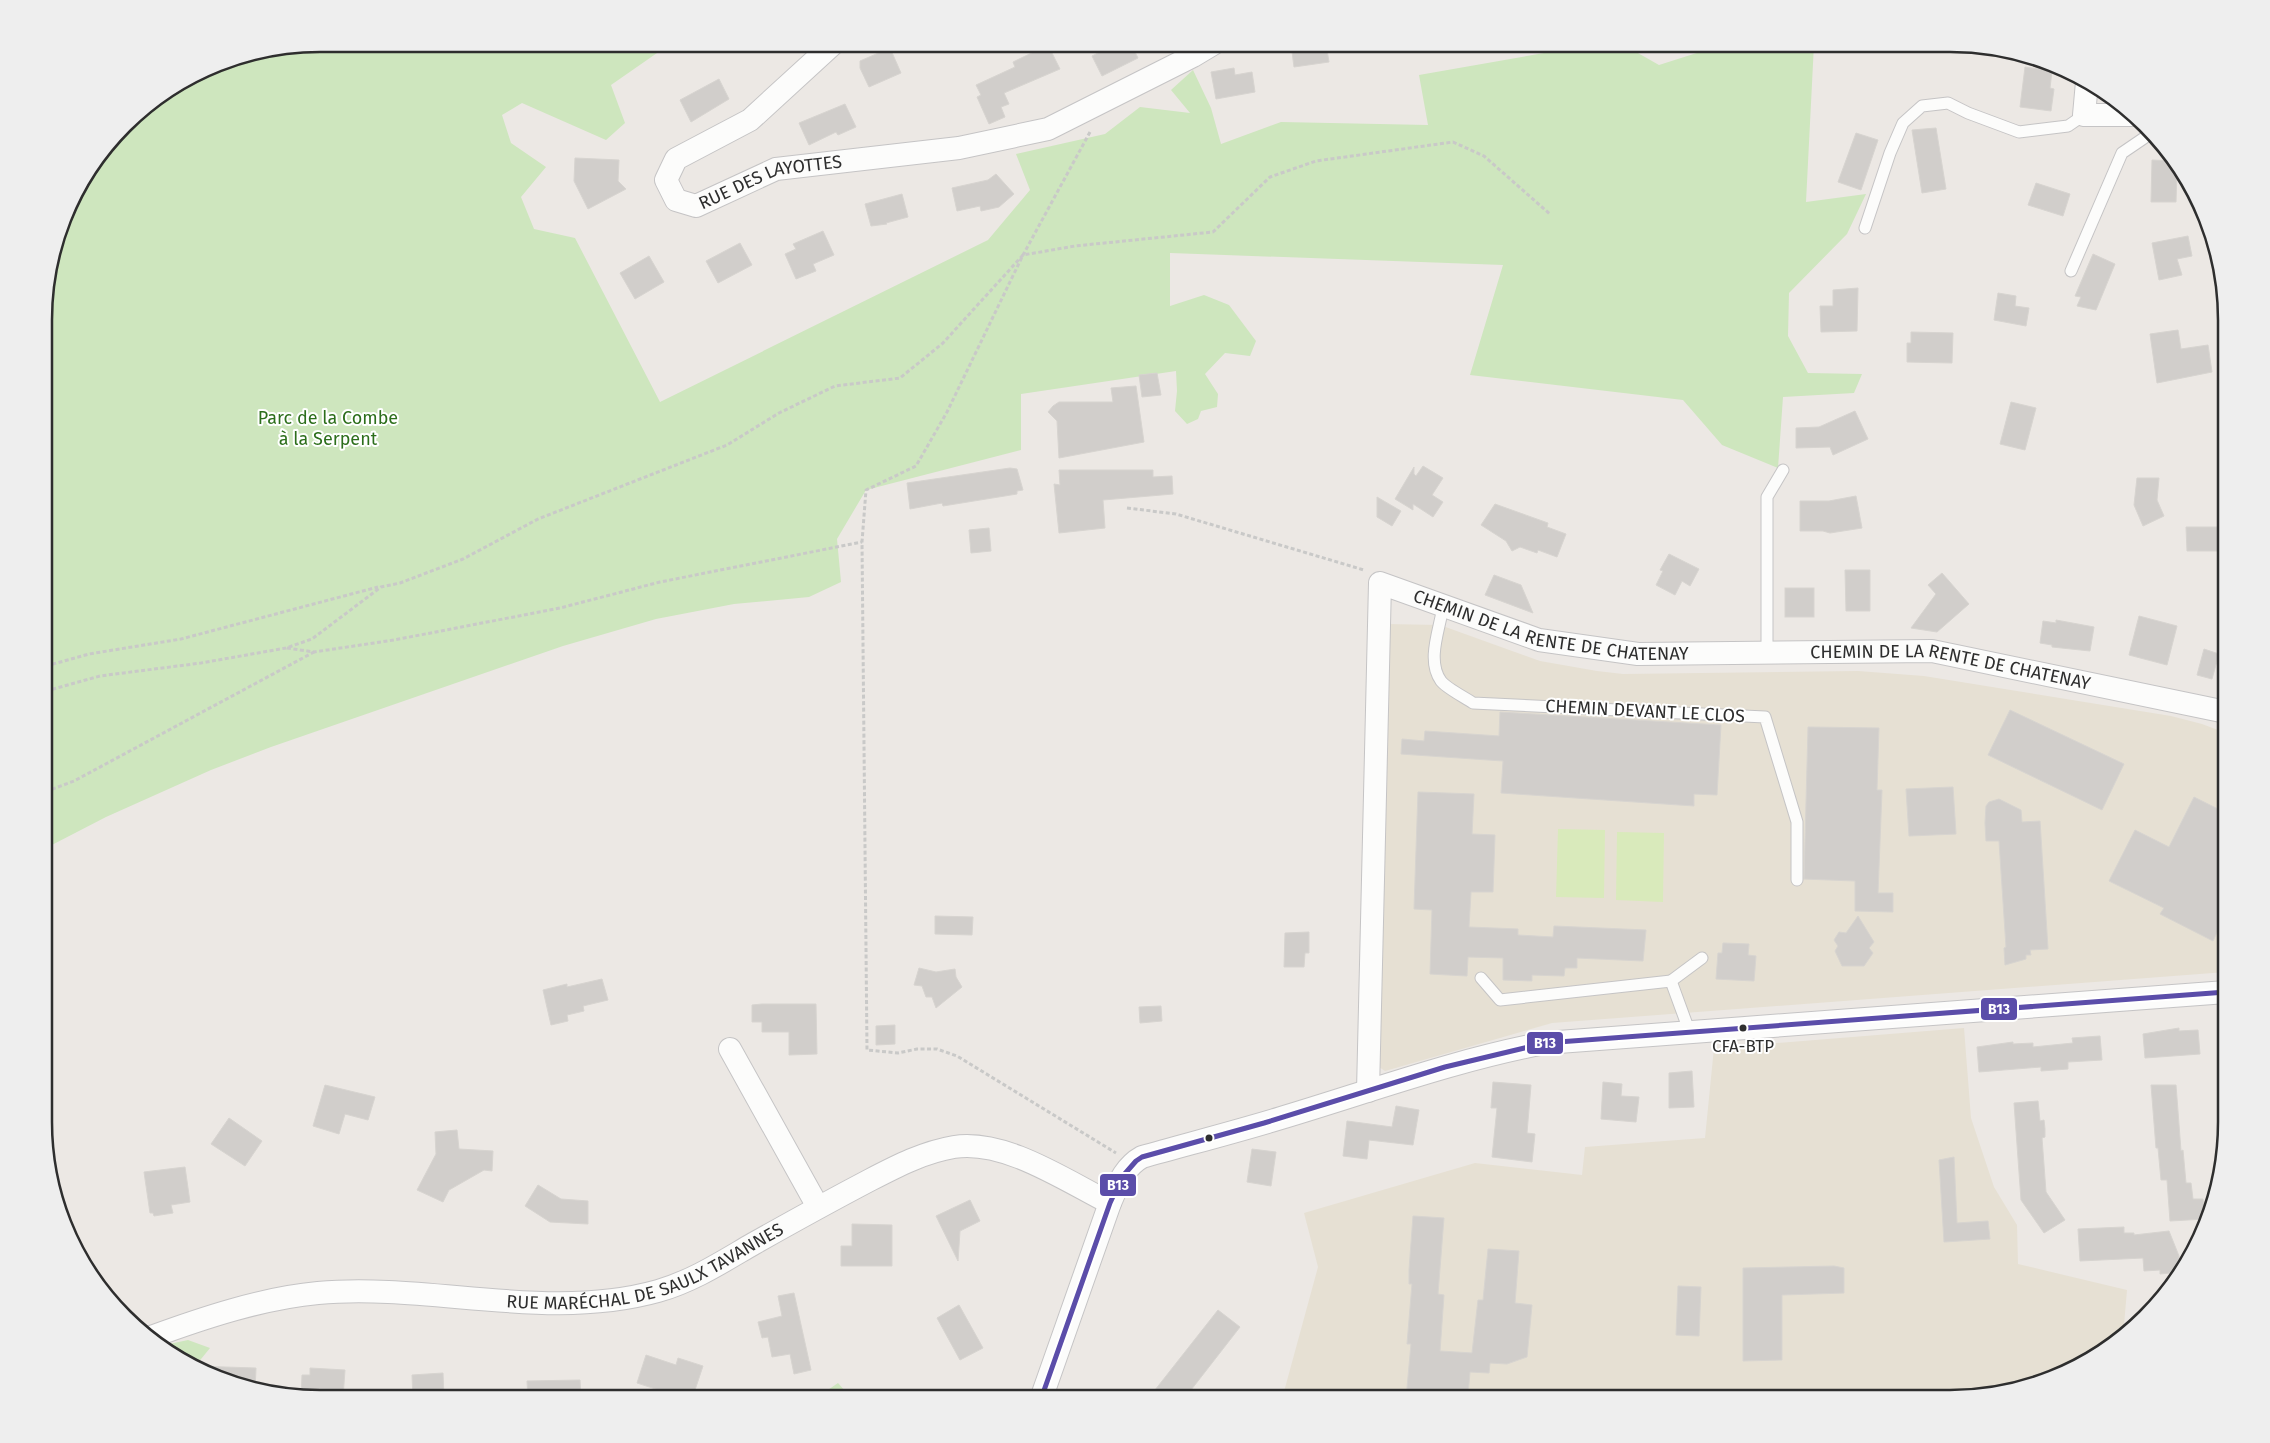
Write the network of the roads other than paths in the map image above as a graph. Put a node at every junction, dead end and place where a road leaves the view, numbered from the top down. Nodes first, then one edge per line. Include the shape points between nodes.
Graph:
1 (824, 52) edge
2 (1200, 52) edge
3 (2086, 90) edge
4 (2084, 114) junction
5 (2121, 115) edge
6 (2145, 137) edge
7 (1864, 228) dead end
8 (2071, 271) dead end
9 (1783, 470) dead end
10 (1442, 606) junction
11 (1767, 653) junction
12 (2218, 710) edge
13 (1797, 880) dead end
14 (1702, 958) dead end
15 (1481, 978) dead end
16 (1670, 981) junction
17 (2218, 993) edge
18 (1690, 1033) junction
19 (730, 1049) dead end
20 (1368, 1091) junction
21 (1110, 1203) junction
22 (818, 1207) junction
23 (158, 1336) edge
24 (1043, 1390) edge

1 - 2 street, RUE DES LAYOTTES via 750,120 676,158 666,180 676,200 696,206 776,169 959,148 1048,129
3 - 4 street
4 - 5 street
4 - 7 lane via 2068,126 2019,132 1948,102 1922,106 1903,123
6 - 8 lane via 2122,153
9 - 11 lane via 1767,497
10 - 11 street, CHEMIN DE LA RENTE DE CHATENAY via 1539,640 1559,643 1638,654
10 - 13 lane, CHEMIN DEVANT LE CLOS via 1435,638 1435,664 1441,682 1473,703 1765,717 1797,822
10 - 20 street, CHEMIN DE LA RENTE DE CHATENAY via 1380,583
11 - 12 street, CHEMIN DE LA RENTE DE CHATENAY via 1932,651
14 - 16 lane
15 - 16 lane via 1500,1000
16 - 18 lane
17 - 18 street
18 - 20 street via 1545,1043 1513,1049
19 - 22 street
20 - 21 street via 1142,1157 1132,1163 1119,1181
21 - 22 street, RUE MARÉCHAL DE SAULX TAVANNES via 1016,1155 990,1148 956,1147 911,1159
21 - 24 street
22 - 23 street, RUE MARÉCHAL DE SAULX TAVANNES via 690,1280 621,1300 573,1304 374,1292 318,1293 193,1322

